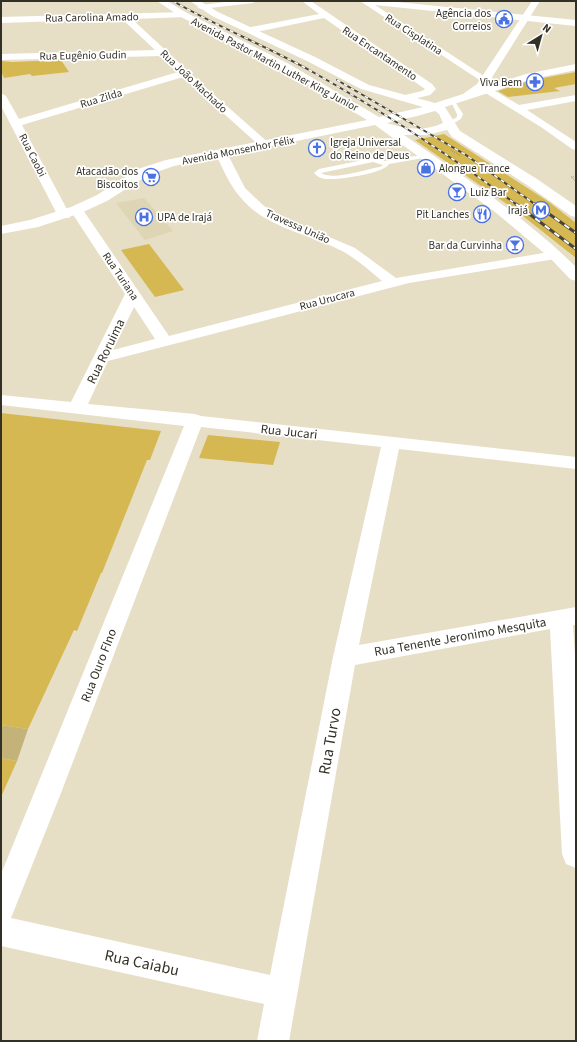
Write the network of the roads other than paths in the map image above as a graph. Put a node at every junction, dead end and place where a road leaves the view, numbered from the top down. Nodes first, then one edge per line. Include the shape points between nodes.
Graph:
1 (161, 1) edge
2 (253, 1) edge
3 (306, 1) edge
4 (364, 1) edge
5 (536, 1) edge
6 (198, 4) edge
7 (184, 15) junction
8 (325, 15) junction
9 (124, 17) junction
10 (525, 17) junction
11 (1, 20) edge
12 (576, 23) edge
13 (251, 30) junction
14 (164, 53) junction
15 (1, 57) edge
16 (576, 67) edge
17 (465, 68) junction
18 (493, 71) junction
19 (185, 73) junction
20 (530, 76) junction
21 (486, 85) junction
22 (1, 96) edge
23 (405, 98) junction
24 (459, 98) junction
25 (576, 98) edge
26 (371, 106) junction
27 (437, 107) junction
28 (518, 108) junction
29 (17, 123) junction
30 (380, 123) junction
31 (449, 124) junction
32 (265, 145) junction
33 (576, 147) edge
34 (221, 152) junction
35 (427, 156) junction
36 (385, 163) junction
37 (70, 213) junction
38 (576, 213) edge
39 (1, 230) edge
40 (555, 254) junction
41 (576, 276) edge
42 (393, 283) junction
43 (133, 294) junction
44 (165, 342) junction
45 (102, 358) junction
46 (1, 400) edge
47 (77, 408) junction
48 (195, 420) junction
49 (391, 443) junction
50 (576, 463) edge
51 (568, 618) edge
52 (345, 657) junction
53 (575, 840) edge
54 (1, 908) edge
55 (1, 931) edge
56 (283, 993) junction
57 (273, 1041) edge

1 - 7 main road, Avenida Pastor Martin Luther King Junior
2 - 6 street
3 - 8 street, Rua Encantamento
4 - 10 street
4 - 17 street, Rua Cisplatina
5 - 10 main road
6 - 13 main road, Avenida Pastor Martin Luther King Junior
7 - 9 street, Rua Carolina Amado
7 - 26 main road, Avenida Pastor Martin Luther King Junior via 284,66
8 - 13 street
8 - 23 street, Rua Encantamento via 431,89 426,94
9 - 11 street, Rua Carolina Amado
9 - 14 street, Rua João Machado
10 - 12 street
10 - 18 main road
13 - 23 main road, Avenida Pastor Martin Luther King Junior via 365,87
14 - 15 street, Rua Eugênio Gudin
14 - 19 street, Rua João Machado
16 - 20 main road, Avenida Monsenhor Félix
17 - 18 street, Rua Cisplatina
17 - 21 street, Rua Cisplatina
18 - 20 main road via 513,76
18 - 21 main road
19 - 29 street, Rua Zilda
19 - 32 street, Rua João Machado
20 - 21 main road, Avenida Monsenhor Félix
21 - 24 main road, Avenida Monsenhor Félix
21 - 28 street, Rua Cisplatina
22 - 29 street, Rua Caobi
23 - 24 main road
23 - 26 main road
23 - 27 main road, Avenida Pastor Martin Luther King Junior
24 - 27 main road, Avenida Monsenhor Félix
24 - 31 lane via 459,118
25 - 28 street
26 - 30 main road, Avenida Pastor Martin Luther King Junior
27 - 30 main road, Avenida Monsenhor Félix
27 - 31 main road via 443,111
28 - 33 street, Rua Cisplatina
29 - 37 street, Rua Caobi
30 - 31 main road via 395,129 416,132 434,130
30 - 32 main road, Avenida Monsenhor Félix
30 - 35 main road, Avenida Pastor Martin Luther King Junior
31 - 38 main road via 458,136
32 - 34 main road, Avenida Monsenhor Félix
34 - 37 main road, Avenida Monsenhor Félix via 171,162 148,170 96,201
34 - 42 street, Travessa União via 247,199 304,231 352,251
35 - 36 lane
35 - 40 main road, Avenida Pastor Martin Luther King Junior via 524,225
36 - 36 lane via 382,168 330,178 321,177 316,173 373,160
37 - 39 main road, Avenida Monsenhor Félix
37 - 43 street, Rua Turiana
40 - 41 main road, Avenida Pastor Martin Luther King Junior
40 - 42 street, Rua Urucara
42 - 44 street, Rua Urucara
43 - 44 street, Rua Turiana
43 - 45 street, Rua Roruima
44 - 45 street, Rua Urucara
45 - 47 street, Rua Roruima
46 - 47 street, Rua Jucari
47 - 48 street, Rua Jucari
48 - 49 street, Rua Jucari
48 - 54 street, Rua Ouro FIno
49 - 50 street, Rua Jucari
49 - 52 street, Rua Turvo
51 - 52 street, Rua Tenente Jeronimo Mesquita
51 - 53 street
52 - 56 street, Rua Turvo
55 - 56 street, Rua Caiabu
56 - 57 street, Rua Turvo

